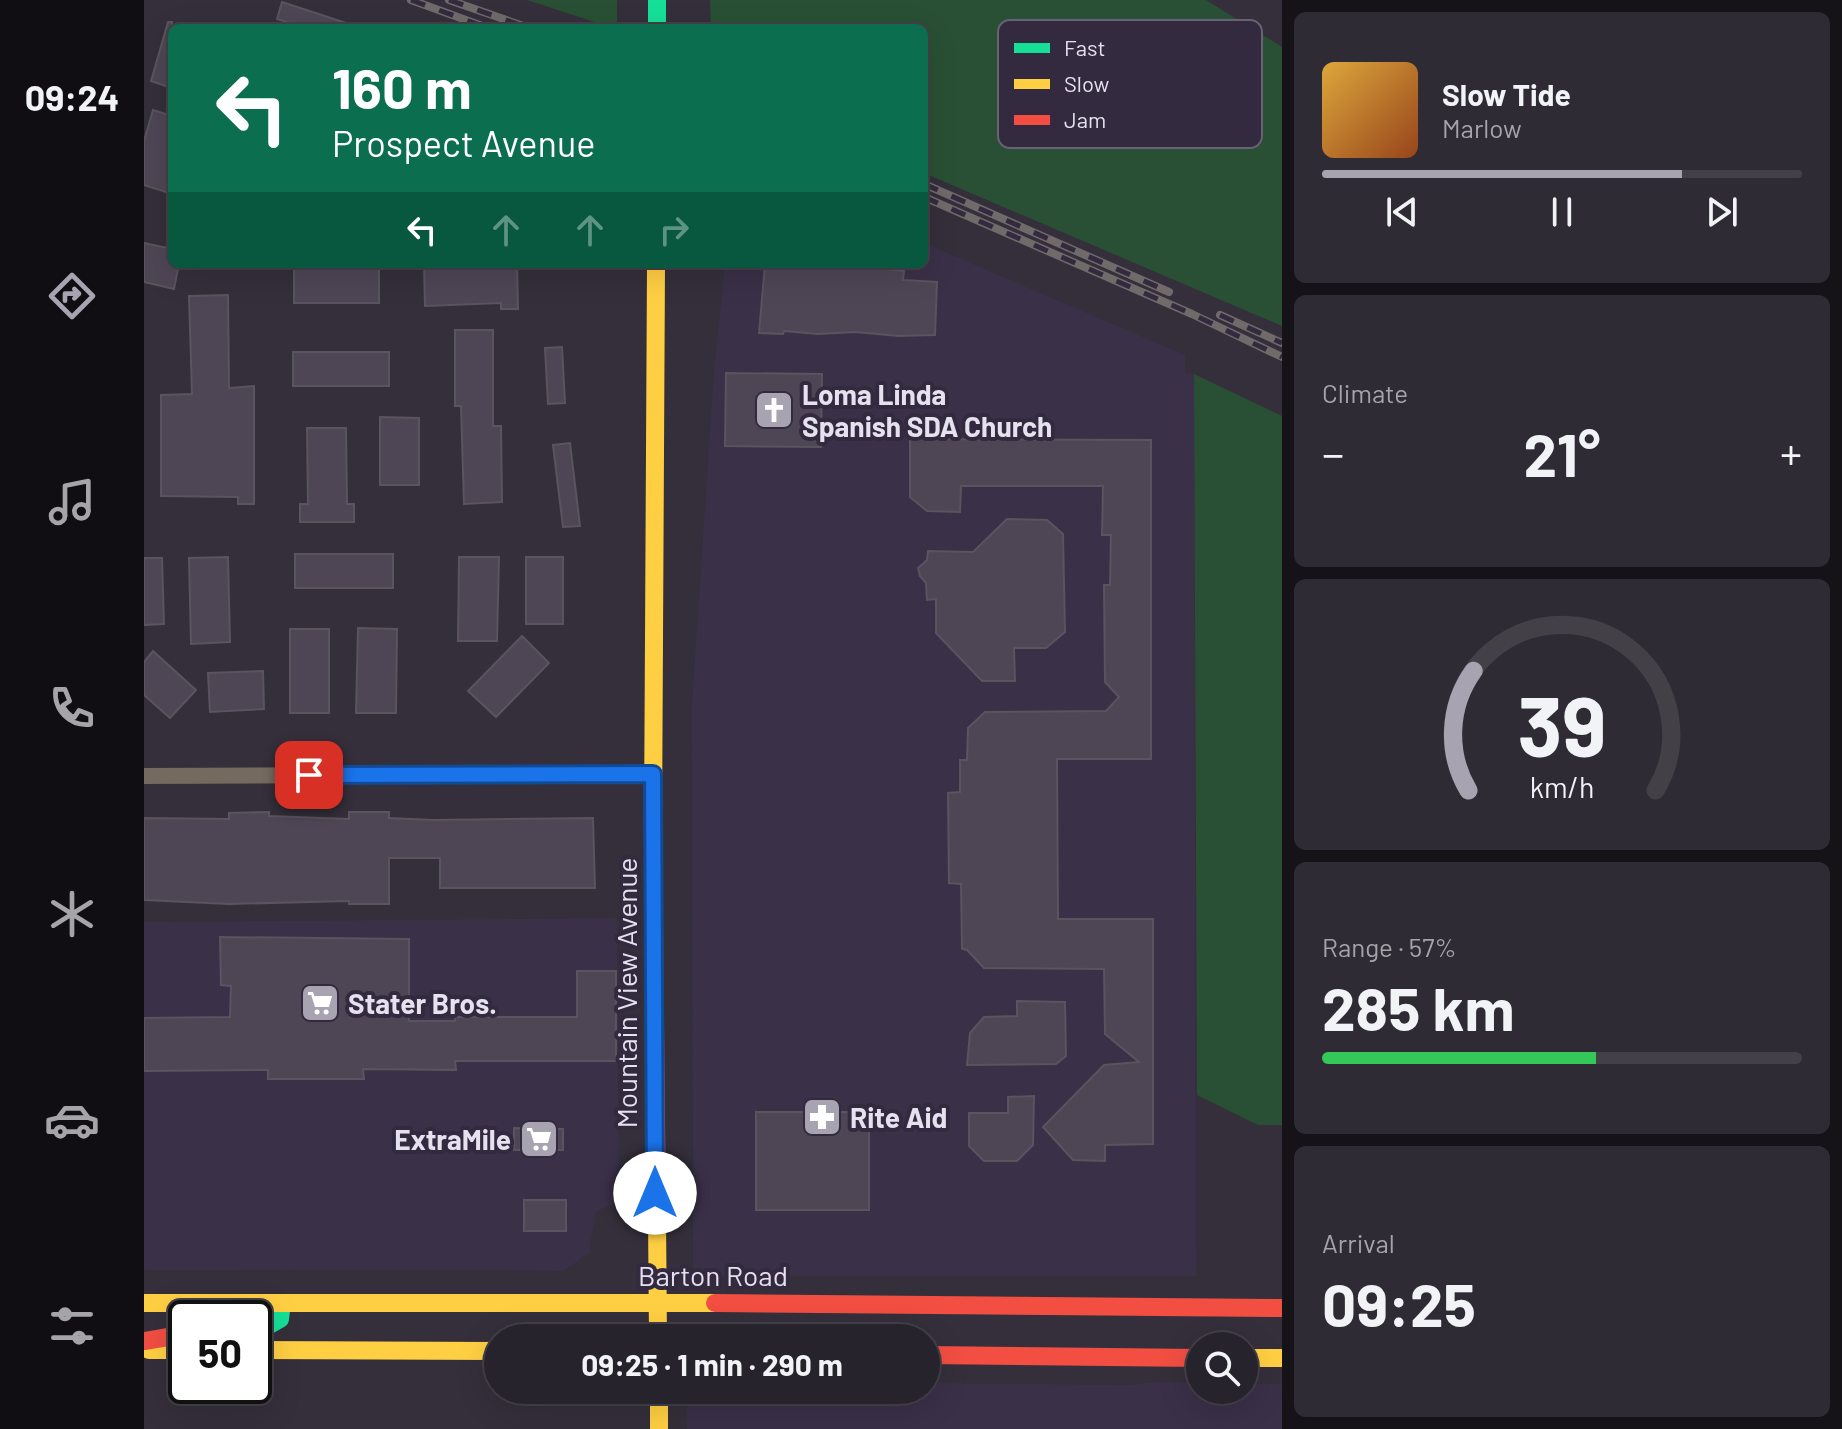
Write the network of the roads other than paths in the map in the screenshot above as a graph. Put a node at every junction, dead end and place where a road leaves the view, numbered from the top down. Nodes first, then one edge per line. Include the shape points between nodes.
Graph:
1 (657, 0) edge
2 (657, 24) edge
3 (656, 268) edge
4 (653, 774) junction
5 (144, 776) edge
6 (144, 1303) edge
7 (282, 1303) junction
8 (656, 1303) junction
9 (1282, 1308) edge
10 (272, 1324) edge
11 (657, 1324) edge
12 (168, 1337) edge
13 (144, 1341) edge
14 (144, 1350) edge
15 (168, 1350) edge
16 (272, 1350) edge
17 (484, 1351) edge
18 (940, 1355) edge
19 (1186, 1358) edge
20 (1258, 1358) edge
21 (1282, 1358) edge
22 (659, 1404) edge
23 (659, 1429) edge

1 - 2 main road
3 - 4 main road, Mountain View Avenue
4 - 5 street
4 - 8 main road, Mountain View Avenue
6 - 7 main road, Barton Road
7 - 8 main road, Barton Road
7 - 10 main road via 280,1319
8 - 9 main road, Barton Road
8 - 11 main road, Mountain View Avenue
12 - 13 main road
14 - 15 main road
16 - 17 main road
18 - 19 main road
20 - 21 main road
22 - 23 main road

